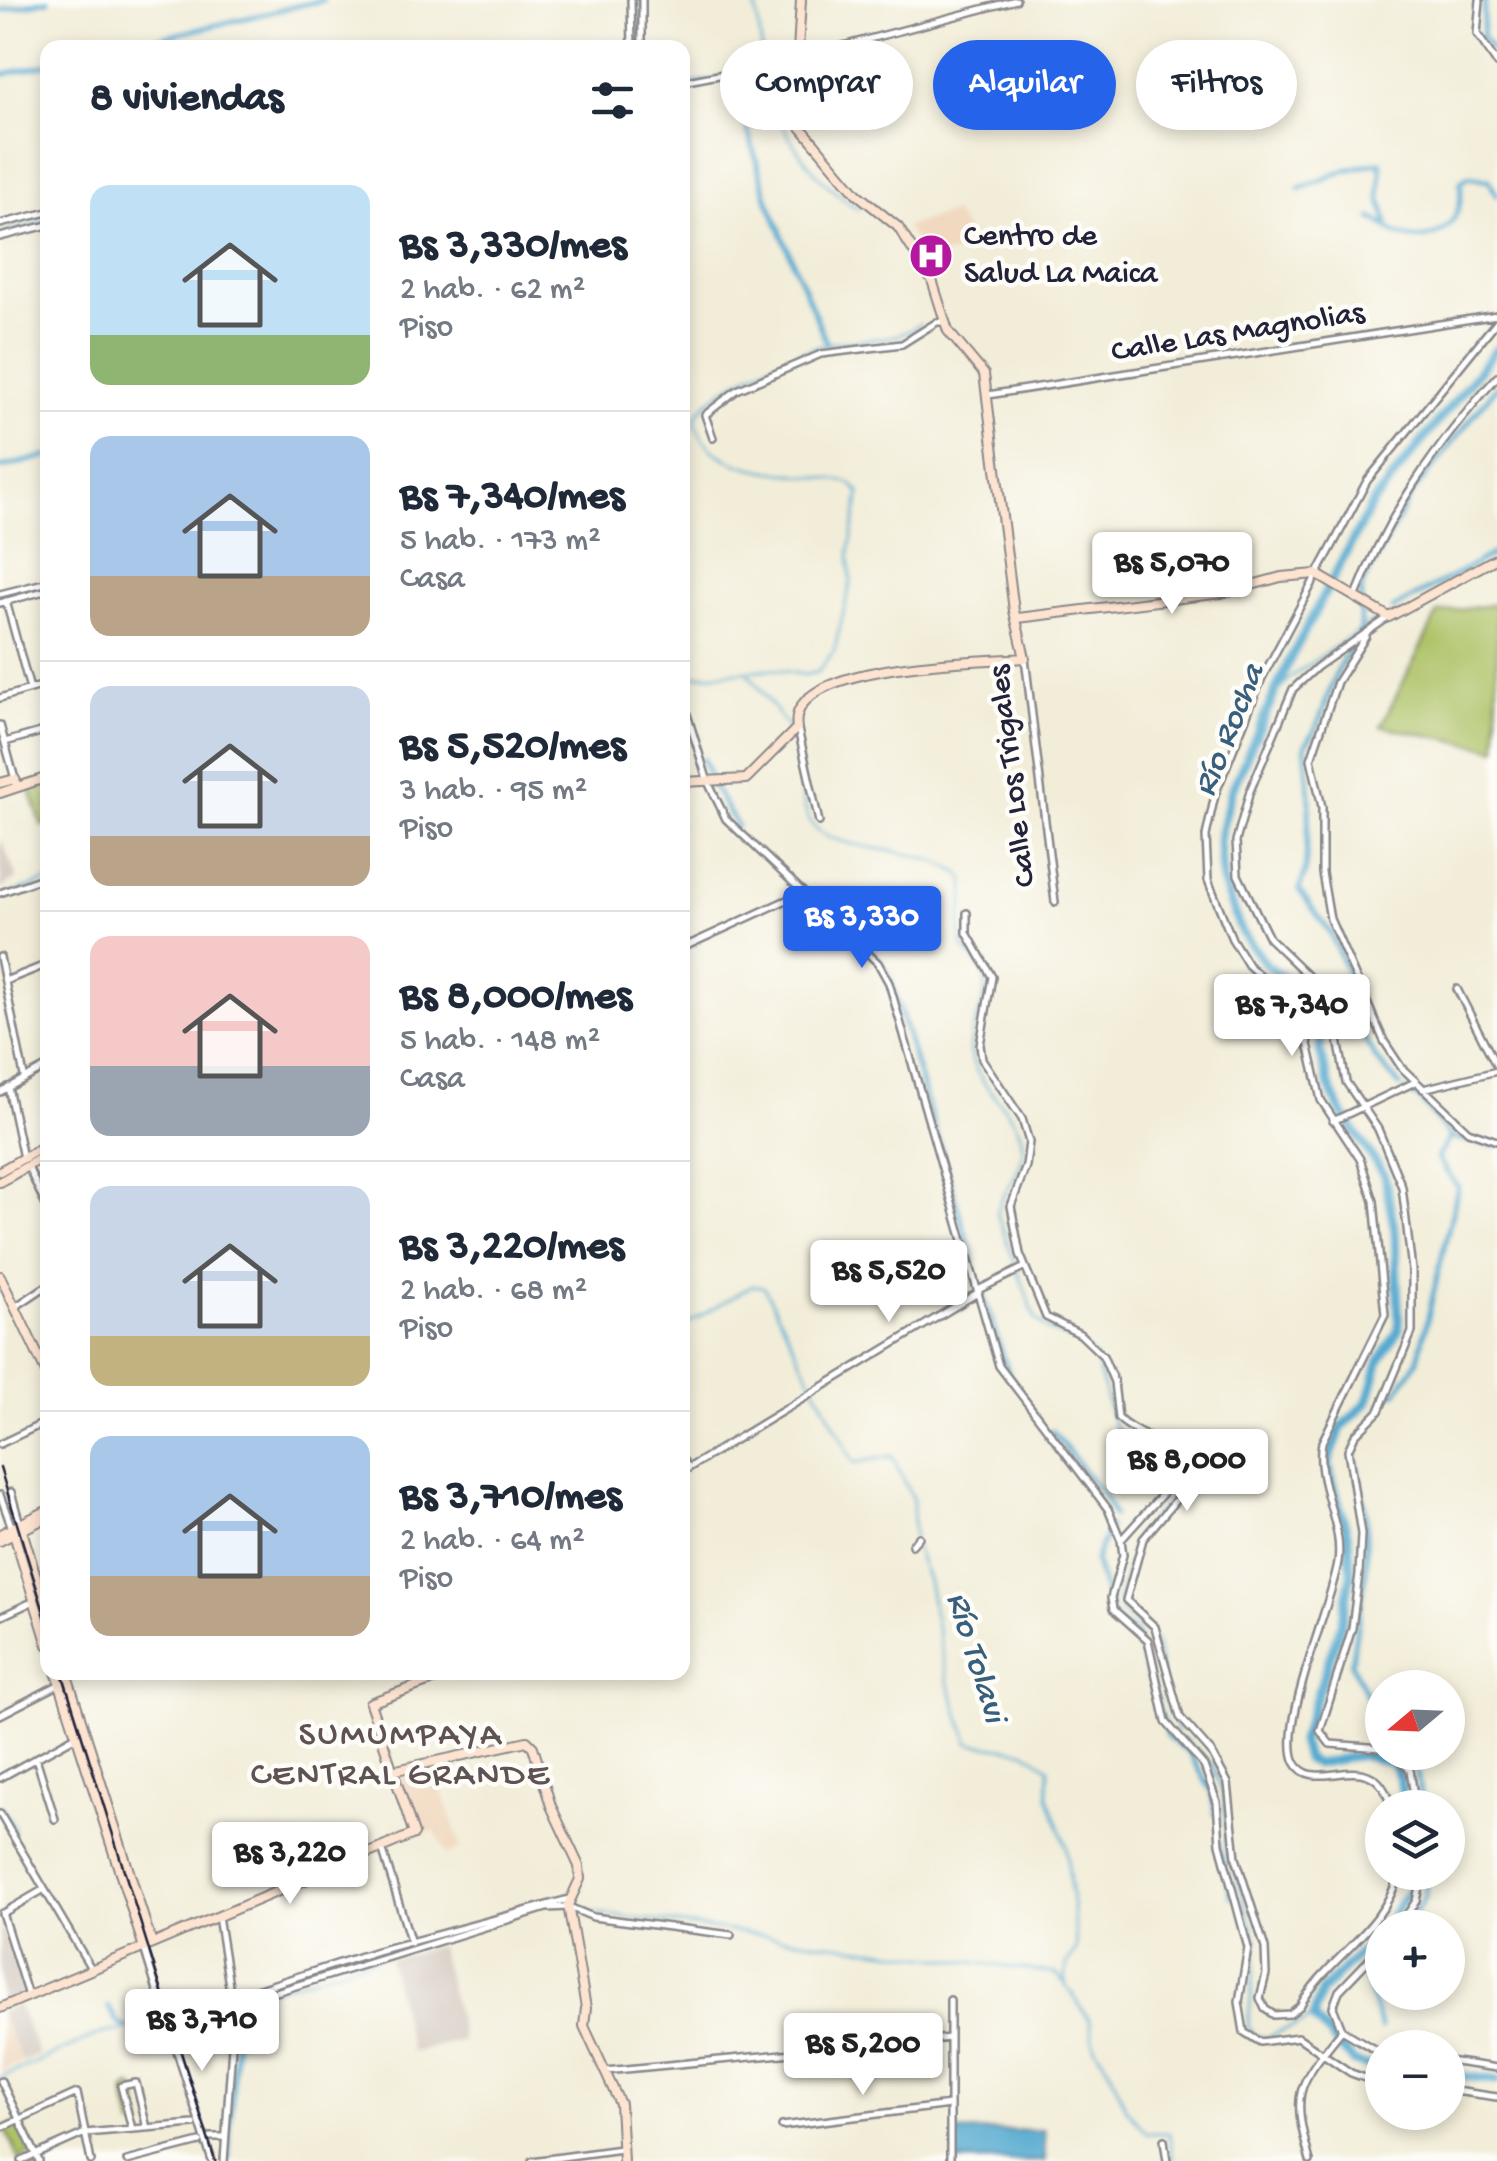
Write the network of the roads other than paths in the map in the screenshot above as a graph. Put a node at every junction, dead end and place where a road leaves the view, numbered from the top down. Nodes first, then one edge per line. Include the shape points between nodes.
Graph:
1 (631, 0) edge
2 (642, 0) edge
3 (801, 0) edge
4 (1016, 0) edge
5 (1480, 0) edge
6 (632, 40) edge
7 (642, 40) edge
8 (800, 40) edge
9 (861, 40) edge
10 (1497, 63) edge
11 (720, 75) edge
12 (690, 80) edge
13 (801, 130) edge
14 (40, 214) edge
15 (0, 224) edge
16 (40, 228) edge
17 (0, 237) edge
18 (1497, 318) edge
19 (945, 322) junction
20 (1497, 377) edge
21 (985, 395) junction
22 (714, 438) dead end
23 (1497, 558) edge
24 (1318, 575) junction
25 (40, 584) edge
26 (40, 592) edge
27 (0, 594) edge
28 (1352, 597) junction
29 (3, 602) edge
30 (1389, 617) junction
31 (1018, 618) junction
32 (1367, 634) junction
33 (1025, 658) junction
34 (40, 686) edge
35 (30, 689) junction
36 (0, 698) edge
37 (690, 724) edge
38 (0, 726) edge
39 (40, 732) edge
40 (794, 732) junction
41 (5, 742) junction
42 (40, 778) edge
43 (16, 782) junction
44 (690, 782) edge
45 (708, 782) junction
46 (0, 783) edge
47 (0, 793) edge
48 (819, 822) dead end
49 (40, 879) edge
50 (799, 890) junction
51 (0, 893) edge
52 (1054, 902) dead end
53 (967, 913) dead end
54 (690, 944) edge
55 (0, 957) edge
56 (1, 967) edge
57 (40, 967) edge
58 (6, 980) junction
59 (1457, 989) dead end
60 (40, 1069) edge
61 (1497, 1069) edge
62 (24, 1076) junction
63 (1414, 1082) junction
64 (8, 1087) junction
65 (1422, 1088) junction
66 (0, 1092) edge
67 (1362, 1107) junction
68 (1334, 1120) junction
69 (1497, 1141) edge
70 (40, 1151) edge
71 (40, 1157) edge
72 (26, 1162) junction
73 (0, 1171) edge
74 (0, 1182) edge
75 (40, 1193) edge
76 (1024, 1268) junction
77 (0, 1276) edge
78 (40, 1291) edge
79 (978, 1291) junction
80 (4, 1296) edge
81 (15, 1307) junction
82 (40, 1359) edge
83 (40, 1426) edge
84 (1118, 1438) dead end
85 (0, 1444) edge
86 (690, 1467) edge
87 (11, 1492) dead end
88 (0, 1494) edge
89 (40, 1518) edge
90 (17, 1529) junction
91 (0, 1537) edge
92 (1121, 1540) junction
93 (40, 1592) edge
94 (34, 1601) junction
95 (0, 1617) edge
96 (40, 1620) edge
97 (59, 1680) edge
98 (68, 1680) edge
99 (433, 1680) edge
100 (60, 1684) junction
101 (0, 1715) edge
102 (76, 1736) junction
103 (1365, 1747) edge
104 (36, 1758) junction
105 (392, 1771) junction
106 (0, 1778) edge
107 (1385, 1790) edge
108 (0, 1814) edge
109 (55, 1819) dead end
110 (382, 1848) junction
111 (42, 1890) junction
112 (1394, 1890) edge
113 (569, 1903) junction
114 (1, 1913) edge
115 (218, 1916) junction
116 (730, 1934) dead end
117 (411, 1943) junction
118 (148, 1946) junction
119 (1365, 1965) edge
120 (92, 1970) junction
121 (28, 1996) junction
122 (260, 1996) dead end
123 (950, 2000) dead end
124 (229, 2002) junction
125 (0, 2008) edge
126 (166, 2017) dead end
127 (176, 2024) dead end
128 (162, 2027) dead end
129 (1340, 2032) junction
130 (950, 2038) junction
131 (1365, 2045) edge
132 (1325, 2054) junction
133 (1465, 2063) edge
134 (1497, 2068) edge
135 (604, 2072) junction
136 (1365, 2080) edge
137 (1, 2081) edge
138 (1465, 2093) edge
139 (1497, 2098) edge
140 (950, 2105) junction
141 (19, 2120) junction
142 (194, 2124) dead end
143 (782, 2126) dead end
144 (0, 2128) edge
145 (147, 2128) junction
146 (132, 2129) junction
147 (85, 2132) junction
148 (211, 2137) dead end
149 (223, 2138) junction
150 (1164, 2140) dead end
151 (200, 2142) dead end
152 (624, 2149) junction
153 (37, 2158) edge
154 (22, 2161) edge
155 (91, 2161) edge
156 (127, 2161) edge
157 (212, 2161) edge
158 (224, 2161) edge
159 (532, 2161) edge
160 (623, 2161) edge
161 (950, 2161) edge
162 (1167, 2161) edge
163 (1310, 2161) edge

1 - 6 street
2 - 7 street
3 - 8 street, Calle Los Trigales
4 - 9 street
5 - 10 street via 1481,39
11 - 12 street
13 - 19 street, Calle Los Trigales via 857,194 898,227 941,302
14 - 15 street
16 - 17 street
18 - 21 street, Calle Las Magnolias
18 - 24 street via 1376,468
19 - 21 street, Calle Los Trigales via 984,374
19 - 22 street via 902,344 821,354 737,390 705,415
20 - 28 street via 1412,482
21 - 31 street, Calle Los Trigales
23 - 30 street
24 - 28 street
24 - 31 street
24 - 68 street via 1246,712 1205,845 1211,894 1232,938 1248,965 1301,1012 1317,1089
25 - 27 street
26 - 29 street
28 - 30 street
29 - 35 street
30 - 32 street
31 - 33 street, Calle Los Trigales
32 - 63 street via 1337,682 1312,759 1322,807 1322,873 1335,936 1384,1041
32 - 67 street via 1316,666 1293,690 1236,841 1238,874 1269,938 1330,996 1341,1066
33 - 40 street via 846,677 804,698
33 - 52 street, Calle Los Trigales
34 - 35 street
35 - 36 street
37 - 45 street
38 - 41 street
39 - 41 street
40 - 45 street via 746,779
40 - 48 street
41 - 43 street
42 - 43 street
43 - 46 street
43 - 47 street
44 - 45 street
45 - 50 street via 726,819
49 - 51 street
50 - 54 street
50 - 79 street via 878,963 889,983
53 - 76 street via 966,933 992,977 982,1060 1022,1119 1029,1142 1012,1206
55 - 56 street
56 - 58 street
57 - 58 street
58 - 62 street
59 - 61 street
60 - 62 street
61 - 65 street
62 - 64 street
63 - 65 street
63 - 67 street
64 - 66 street
64 - 72 street
65 - 69 street via 1468,1132
67 - 68 street
67 - 103 street via 1404,1194 1415,1316 1378,1411 1348,1450 1361,1534 1359,1574 1352,1628 1320,1731 1330,1744
68 - 107 street via 1370,1184 1386,1304 1320,1453 1338,1560 1291,1746 1308,1773 1370,1773
70 - 72 street
71 - 72 street
72 - 73 street
72 - 74 street
72 - 75 street
76 - 79 street
76 - 112 street via 1046,1317 1080,1334 1103,1356 1118,1418 1165,1443 1187,1476 1180,1495 1143,1539 1126,1600 1156,1627 1180,1717 1228,1783 1236,1858 1265,1948 1265,2009 1274,2016 1300,2006
77 - 80 street
78 - 81 street
79 - 86 street
79 - 92 street via 1006,1377 1108,1509
80 - 81 street
81 - 82 street
83 - 85 street
84 - 92 street via 1157,1458 1166,1472 1166,1490
87 - 90 street
88 - 90 street
89 - 90 street
90 - 91 street
90 - 93 street
90 - 94 street
92 - 132 street via 1112,1609 1148,1640 1166,1722 1204,1766 1217,1802 1220,1844 1248,1948 1241,2027 1254,2041 1298,2037
94 - 95 street
94 - 96 street
97 - 100 street
98 - 118 street
99 - 105 street via 370,1703
100 - 101 street
100 - 102 street
102 - 104 street
102 - 118 street
104 - 106 street
104 - 109 street
105 - 110 street via 414,1834
105 - 113 street via 527,1741 579,1866
108 - 111 street
110 - 115 street
110 - 117 street
111 - 114 street
111 - 120 street
113 - 116 street via 593,1917
113 - 117 street
113 - 122 street
113 - 135 street via 584,2026
114 - 121 street
115 - 118 street
115 - 124 street
117 - 124 street
118 - 120 street
118 - 126 street
119 - 129 street via 1334,1999
120 - 121 street
121 - 125 street
123 - 130 street
124 - 127 street
124 - 149 street
128 - 157 street via 169,2026
129 - 131 street
129 - 132 street
130 - 135 street
130 - 140 street
132 - 136 street
132 - 163 street via 1296,2103
133 - 134 street
135 - 152 street via 620,2104
137 - 141 street
138 - 139 street
140 - 143 street
140 - 161 street
141 - 144 street
141 - 147 street via 77,2093
141 - 153 street
142 - 145 street
145 - 146 street
145 - 146 street via 136,2083 121,2086
146 - 147 street
147 - 153 street
147 - 155 street
148 - 149 street
149 - 158 street
150 - 162 street
151 - 156 street
152 - 159 street
152 - 160 street
153 - 154 street

